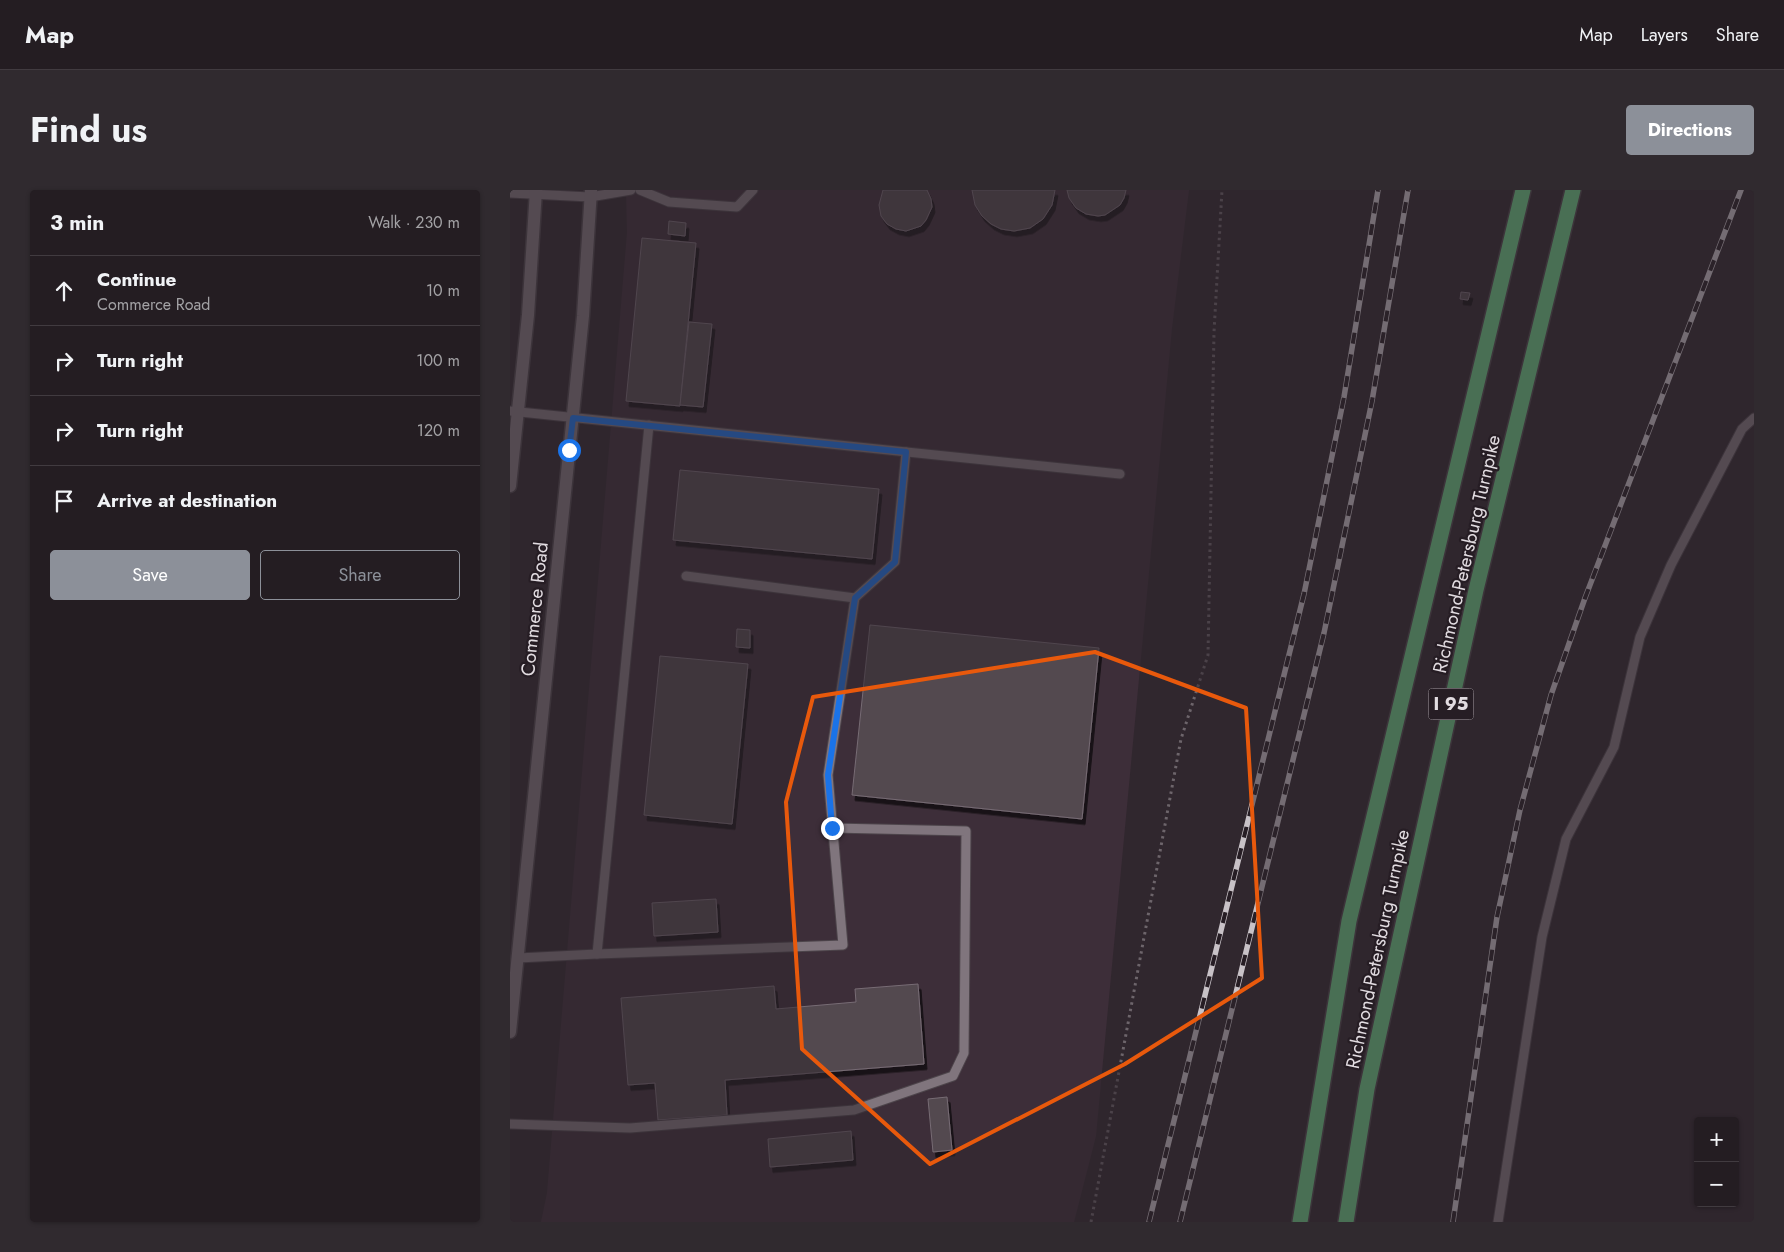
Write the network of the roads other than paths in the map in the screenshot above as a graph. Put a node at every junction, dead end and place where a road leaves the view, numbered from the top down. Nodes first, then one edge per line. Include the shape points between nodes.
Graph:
1 (631, 190) edge
2 (640, 190) edge
3 (753, 190) edge
4 (1523, 190) edge
5 (1573, 190) edge
6 (510, 192) edge
7 (536, 192) edge
8 (591, 194) edge
9 (514, 411) edge
10 (573, 418) junction
11 (1754, 418) edge
12 (649, 425) junction
13 (906, 452) junction
14 (1120, 474) dead end
15 (510, 486) edge
16 (686, 576) dead end
17 (855, 598) junction
18 (832, 828) junction
19 (597, 954) junction
20 (518, 958) junction
21 (510, 1032) edge
22 (510, 1124) edge
23 (1300, 1222) edge
24 (1346, 1222) edge
25 (1498, 1222) edge

1 - 8 lane
2 - 3 lane via 669,202 736,207
4 - 23 highway, Richmond-Petersburg Turnpike / I 95 via 1349,921
5 - 24 highway, Richmond-Petersburg Turnpike / I 95 via 1476,590 1367,1089
6 - 7 lane
7 - 8 lane
7 - 9 main road via 528,315
8 - 10 main road, Commerce Road
9 - 10 lane
9 - 15 main road
10 - 12 lane
10 - 20 main road, Commerce Road
11 - 25 lane via 1742,429 1671,565 1640,637 1614,747 1566,839 1542,937
12 - 13 lane
12 - 19 lane
13 - 14 lane
13 - 17 lane via 895,562
16 - 17 lane
17 - 18 lane via 828,775
18 - 19 lane via 842,945
18 - 22 lane via 966,831 964,1053 953,1076 854,1110 630,1128
19 - 20 lane
20 - 21 main road, Commerce Road

